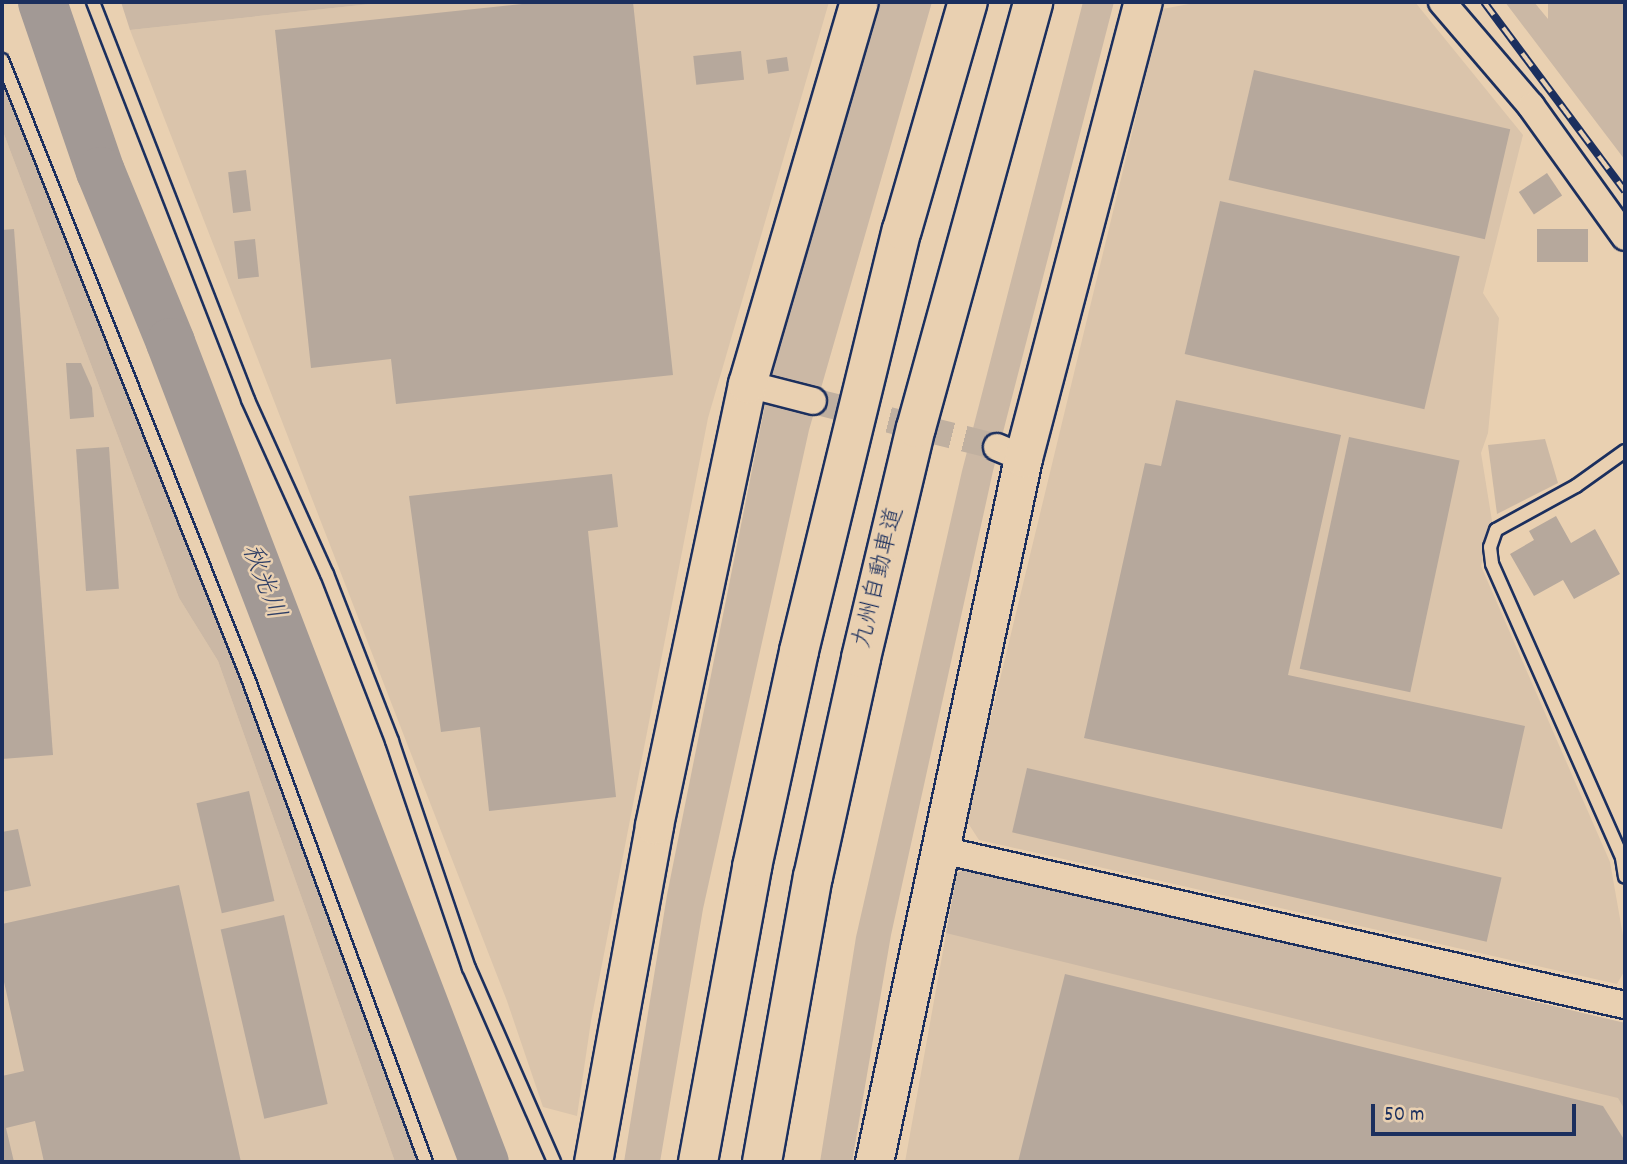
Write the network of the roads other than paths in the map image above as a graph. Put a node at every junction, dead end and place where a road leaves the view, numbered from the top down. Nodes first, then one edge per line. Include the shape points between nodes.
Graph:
1 (93, 2) edge
2 (859, 2) edge
3 (968, 2) edge
4 (1033, 2) edge
5 (1143, 2) edge
6 (1442, 2) edge
7 (2, 60) edge
8 (1625, 237) edge
9 (747, 384) junction
10 (813, 401) tunnel mouth
11 (1625, 451) edge
12 (937, 849) junction
13 (1624, 858) edge
14 (1625, 877) edge
15 (1625, 1005) edge
16 (426, 1162) edge
17 (554, 1162) edge
18 (593, 1162) edge
19 (698, 1162) edge
20 (762, 1162) edge
21 (874, 1162) edge

1 - 17 lane via 248,400 327,574 392,741 469,968
2 - 9 street
3 - 19 highway via 902,230 799,650 752,867
4 - 20 highway, 九州自動車道 via 916,428 861,658 813,877
5 - 12 street via 1010,453
6 - 8 street via 1531,106
7 - 16 lane via 249,681
9 - 10 street
9 - 18 street via 654,825
11 - 13 lane via 1576,486 1496,530 1490,547 1492,564
12 - 15 street
12 - 21 street
13 - 14 lane

